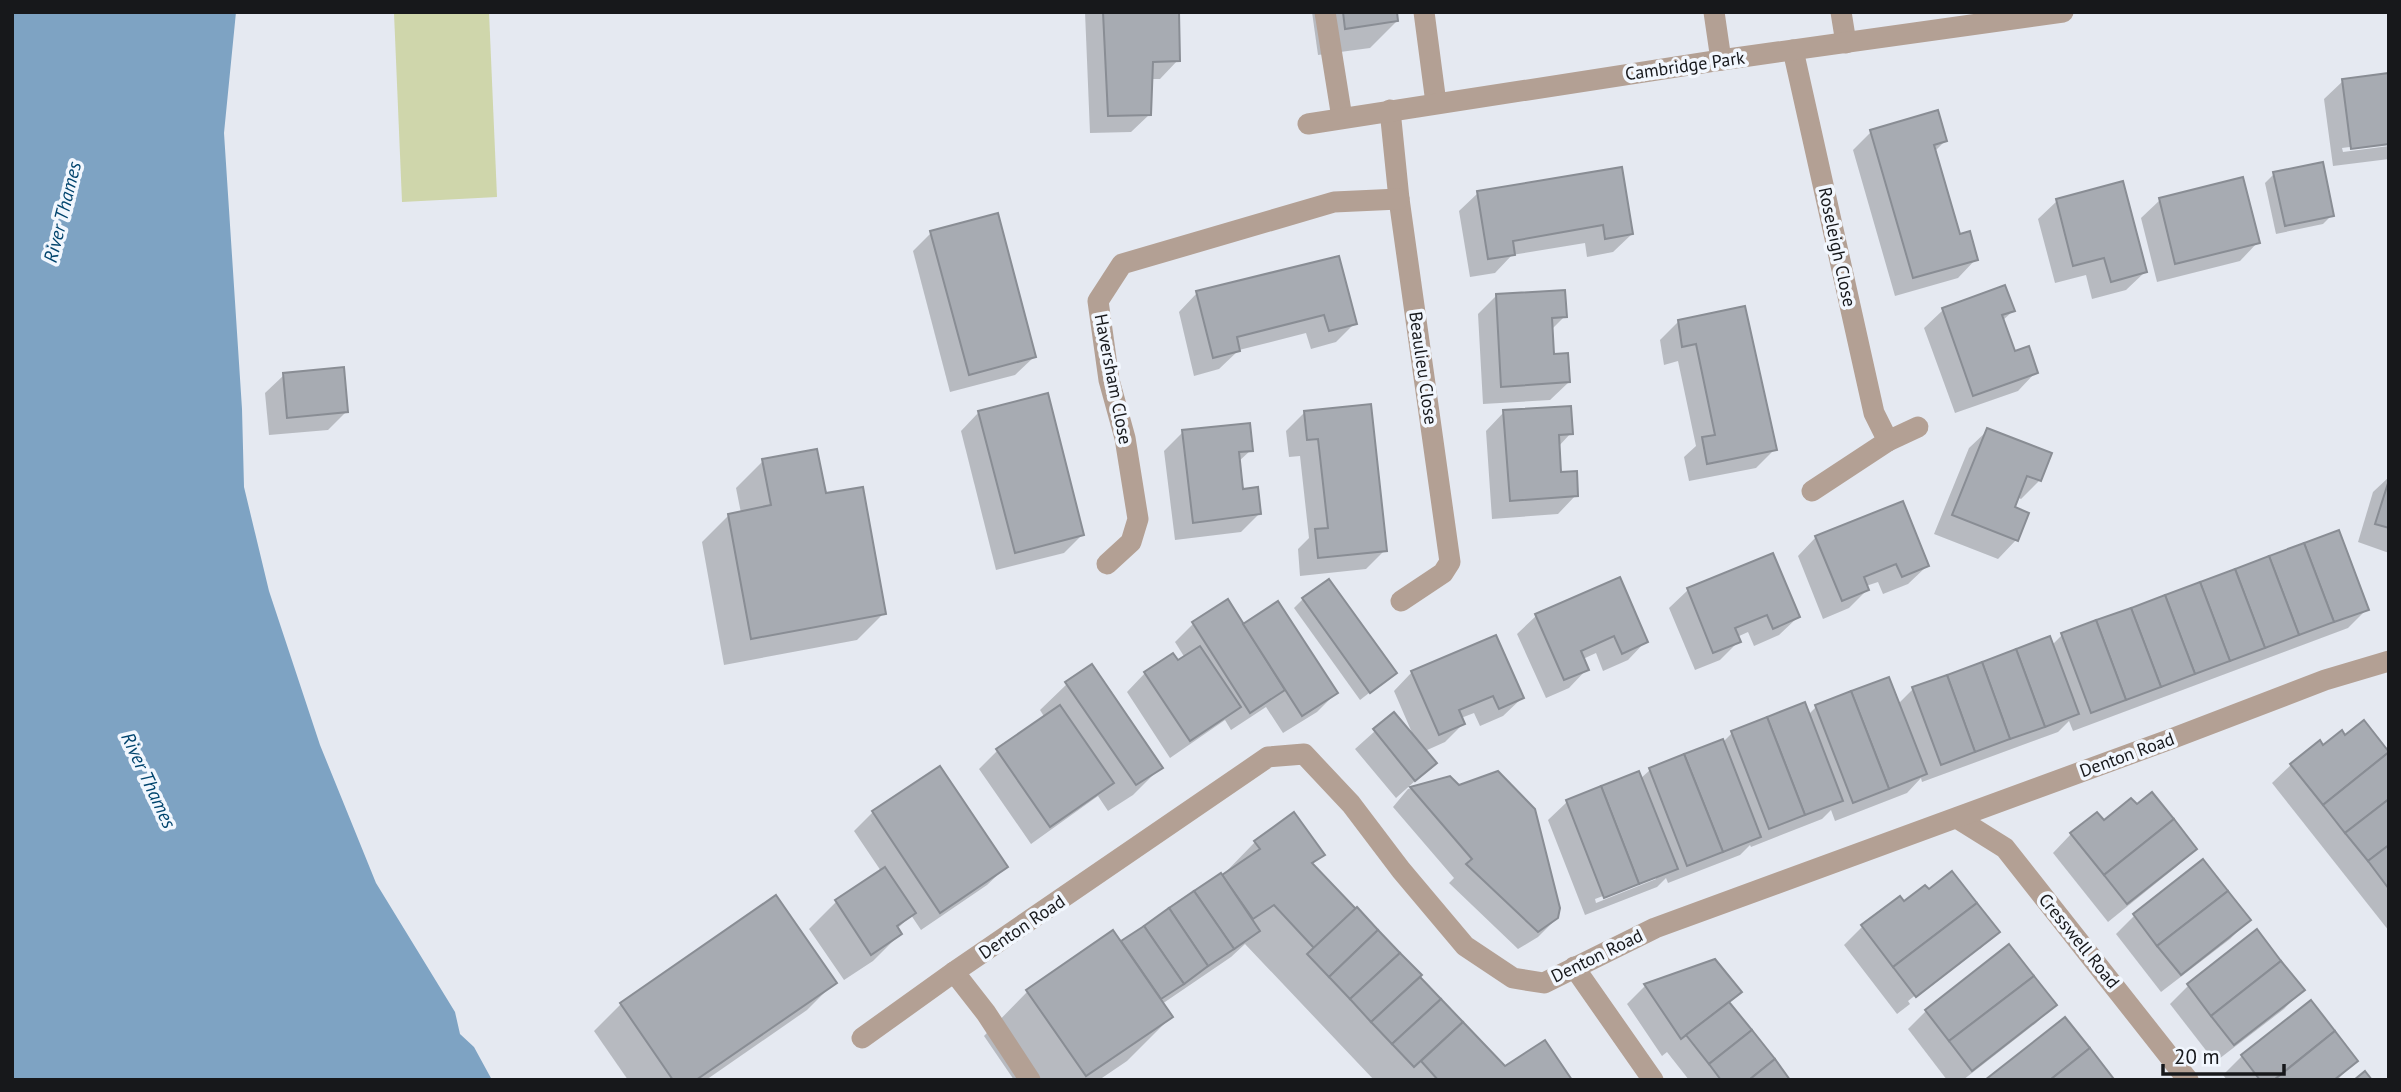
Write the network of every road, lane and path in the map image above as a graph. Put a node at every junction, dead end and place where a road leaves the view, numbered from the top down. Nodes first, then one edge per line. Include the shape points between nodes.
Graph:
1 (1325, 12) edge
2 (1424, 12) edge
3 (1714, 12) edge
4 (1841, 12) edge
5 (2063, 12) edge
6 (1846, 43) junction
7 (1793, 50) junction
8 (1721, 61) junction
9 (1436, 103) junction
10 (1391, 110) junction
11 (1342, 118) junction
12 (1308, 124) dead end
13 (1399, 199) junction
14 (1918, 427) dead end
15 (1888, 441) junction
16 (1812, 491) dead end
17 (1107, 564) dead end
18 (1401, 601) dead end
19 (2389, 661) edge
20 (1957, 818) junction
21 (1574, 967) junction
22 (954, 972) junction
23 (862, 1038) dead end
24 (1645, 1077) edge
25 (1030, 1080) edge
26 (2188, 1080) edge

1 - 11 street
2 - 9 street
3 - 8 street
4 - 6 street
5 - 6 street, Cambridge Park
6 - 7 street, Cambridge Park
7 - 8 street, Cambridge Park
7 - 15 street, Roseleigh Close via 1871,401
8 - 9 street, Cambridge Park
9 - 10 street, Cambridge Park
10 - 11 street, Cambridge Park
10 - 13 street, Beaulieu Close
11 - 12 street, Cambridge Park
13 - 17 street, Haversham Close via 1334,202 1122,264 1098,301 1138,519 1131,542
13 - 18 street, Beaulieu Close via 1450,562 1443,573
14 - 15 street
15 - 16 street
19 - 20 street, Denton Road via 2325,680
20 - 21 street, Denton Road via 1655,928
20 - 26 street, Cresswell Road via 2005,848
21 - 22 street, Denton Road via 1544,983 1513,978 1465,946 1351,804 1304,754 1268,757
21 - 24 street
22 - 23 street, Denton Road
22 - 25 street

